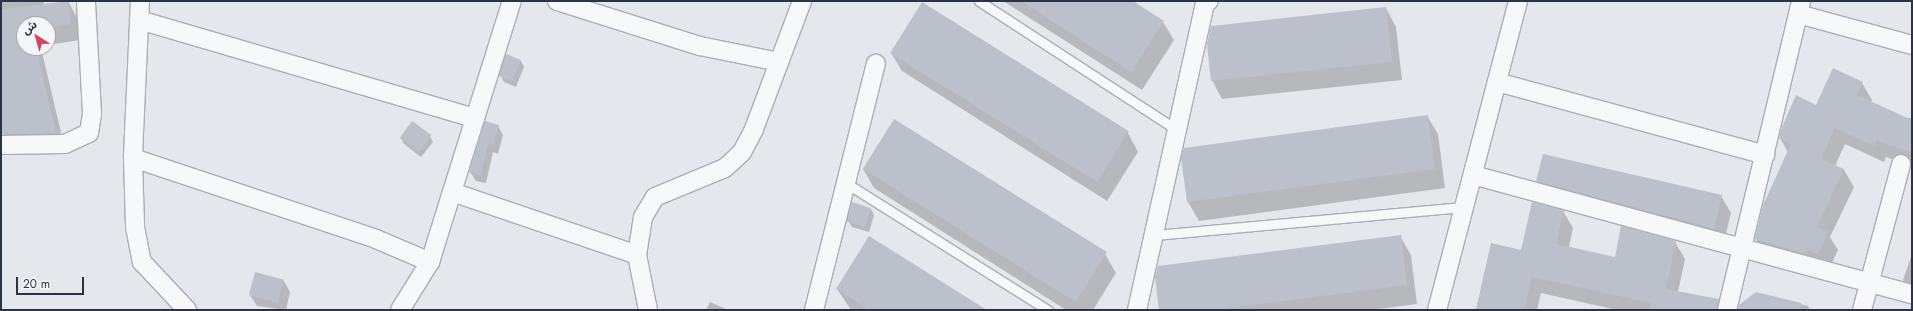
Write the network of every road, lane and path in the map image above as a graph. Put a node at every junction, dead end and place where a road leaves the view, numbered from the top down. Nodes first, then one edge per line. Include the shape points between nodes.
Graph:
1 (86, 1) edge
2 (140, 1) edge
3 (512, 1) edge
4 (558, 1) edge
5 (802, 1) edge
6 (978, 1) edge
7 (1209, 1) edge
8 (1518, 1) edge
9 (1800, 7) edge
10 (139, 20) junction
11 (1912, 45) edge
12 (779, 62) junction
13 (876, 64) dead end
14 (1497, 82) junction
15 (475, 118) junction
16 (1177, 130) junction
17 (1, 145) edge
18 (1765, 155) junction
19 (133, 158) junction
20 (1901, 164) dead end
21 (1472, 175) junction
22 (846, 183) junction
23 (452, 192) junction
24 (1464, 207) junction
25 (1154, 235) junction
26 (1742, 249) junction
27 (637, 255) junction
28 (430, 262) junction
29 (1868, 282) junction
30 (1912, 294) edge
31 (818, 308) edge
32 (187, 310) edge
33 (400, 310) edge
34 (648, 310) edge
35 (1048, 310) edge
36 (1137, 310) edge
37 (1437, 310) edge
38 (1727, 310) edge
39 (1862, 310) edge

1 - 17 street via 92,113 89,133 65,144
2 - 10 street
3 - 15 street
4 - 12 street via 700,46
5 - 12 street
6 - 16 lane
7 - 16 street via 1205,3
8 - 14 street
9 - 11 street
9 - 18 street
10 - 15 street
10 - 19 street
12 - 27 street via 742,152 725,168 654,197 643,217
13 - 22 street
14 - 18 street
14 - 21 street
15 - 23 street
16 - 25 street
18 - 26 street
19 - 28 street via 376,239
19 - 32 street via 135,227 142,262
20 - 29 street
21 - 24 street
21 - 26 street
22 - 31 street
22 - 35 lane
23 - 27 street
23 - 28 street
24 - 25 lane
24 - 37 street
25 - 36 street
26 - 29 street
26 - 38 street
27 - 34 street
28 - 33 street
29 - 30 street
29 - 39 street

